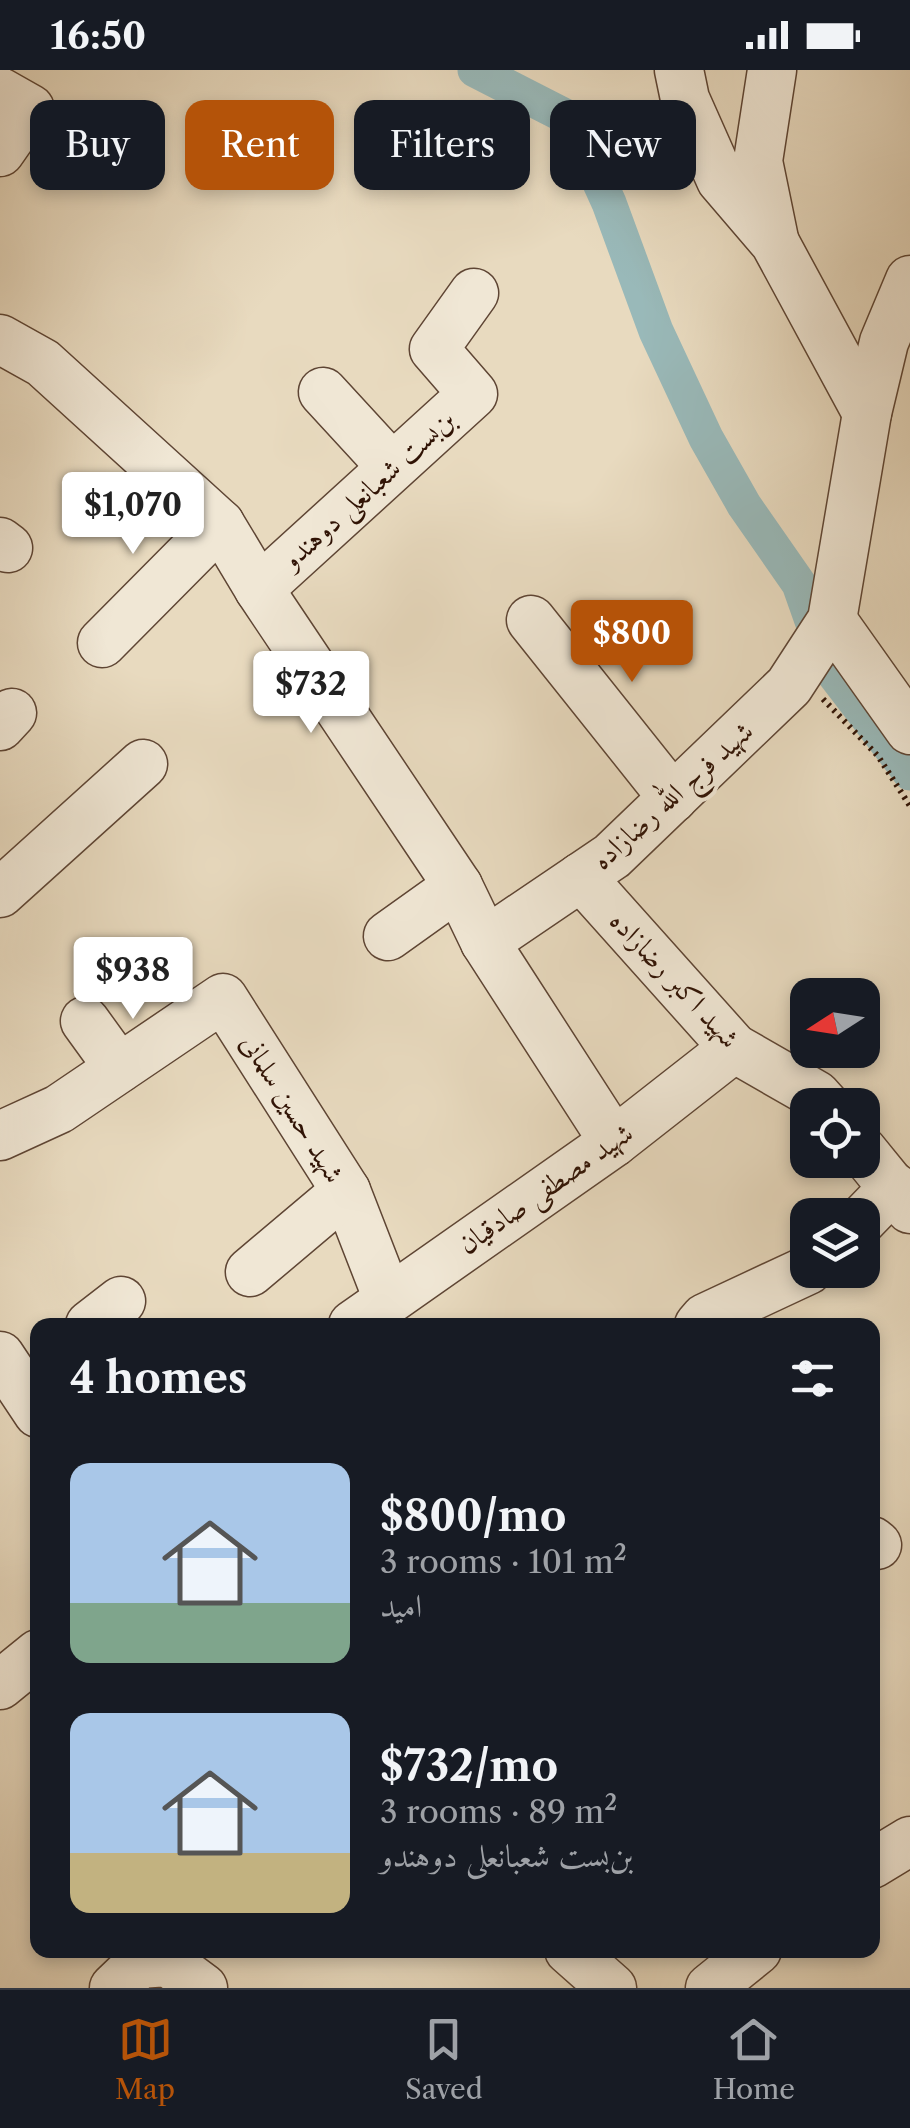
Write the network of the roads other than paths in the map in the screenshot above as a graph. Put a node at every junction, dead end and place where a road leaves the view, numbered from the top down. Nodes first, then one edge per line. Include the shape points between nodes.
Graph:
1 (679, 70) edge
2 (772, 70) edge
3 (0, 92) edge
4 (0, 152) edge
5 (774, 243) junction
6 (910, 282) edge
7 (474, 293) dead end
8 (1, 344) edge
9 (323, 392) dead end
10 (867, 414) junction
11 (392, 467) junction
12 (220, 524) junction
13 (259, 589) junction
14 (532, 620) dead end
15 (832, 620) junction
16 (102, 644) dead end
17 (908, 723) edge
18 (143, 764) dead end
19 (672, 798) junction
20 (581, 877) junction
21 (458, 886) junction
22 (0, 893) edge
23 (388, 936) dead end
24 (485, 942) junction
25 (85, 1021) dead end
26 (734, 1048) junction
27 (119, 1068) junction
28 (804, 1088) edge
29 (0, 1136) edge
30 (614, 1142) junction
31 (876, 1178) edge
32 (346, 1191) junction
33 (889, 1205) edge
34 (250, 1272) dead end
35 (790, 1278) edge
36 (371, 1312) edge
37 (705, 1318) edge
38 (30, 1660) edge
39 (0, 1684) edge
40 (910, 1841) edge
41 (880, 1859) edge
42 (578, 1958) edge
43 (747, 1958) edge
44 (181, 1967) edge
45 (114, 1988) edge
46 (612, 1988) edge
47 (710, 1988) edge

1 - 5 street via 721,180
2 - 5 street via 758,161
3 - 4 street via 30,109
5 - 10 street
6 - 10 street via 884,342
7 - 11 street, بن‌بست شعبانعلی دوهندو via 434,349 472,394
8 - 12 street via 43,363
9 - 11 street
10 - 15 street
11 - 13 street, بن‌بست شعبانعلی دوهندو
12 - 13 street
12 - 16 street
13 - 21 street
14 - 19 street
15 - 17 street
15 - 19 street, شهید فرج الله رضازاده via 789,686
18 - 22 street
19 - 20 street, شهید فرج الله رضازاده
20 - 24 street, شهید فرج الله رضازاده
20 - 26 street, شهید اکبر رضازاده
21 - 23 street
21 - 24 street
24 - 30 street
25 - 27 street
26 - 28 street, شهید اکبر رضازاده
26 - 30 street, شهید مصطفی صادقیان
27 - 29 street, شهید حسین سلمانی via 59,1110
27 - 32 street, شهید حسین سلمانی via 223,998
30 - 36 street, شهید مصطفی صادقیان
31 - 33 street
32 - 34 street
32 - 36 street, شهید حسین سلمانی
35 - 37 street
38 - 39 street
40 - 41 street
42 - 46 street
43 - 47 street
44 - 45 street via 139,1964

